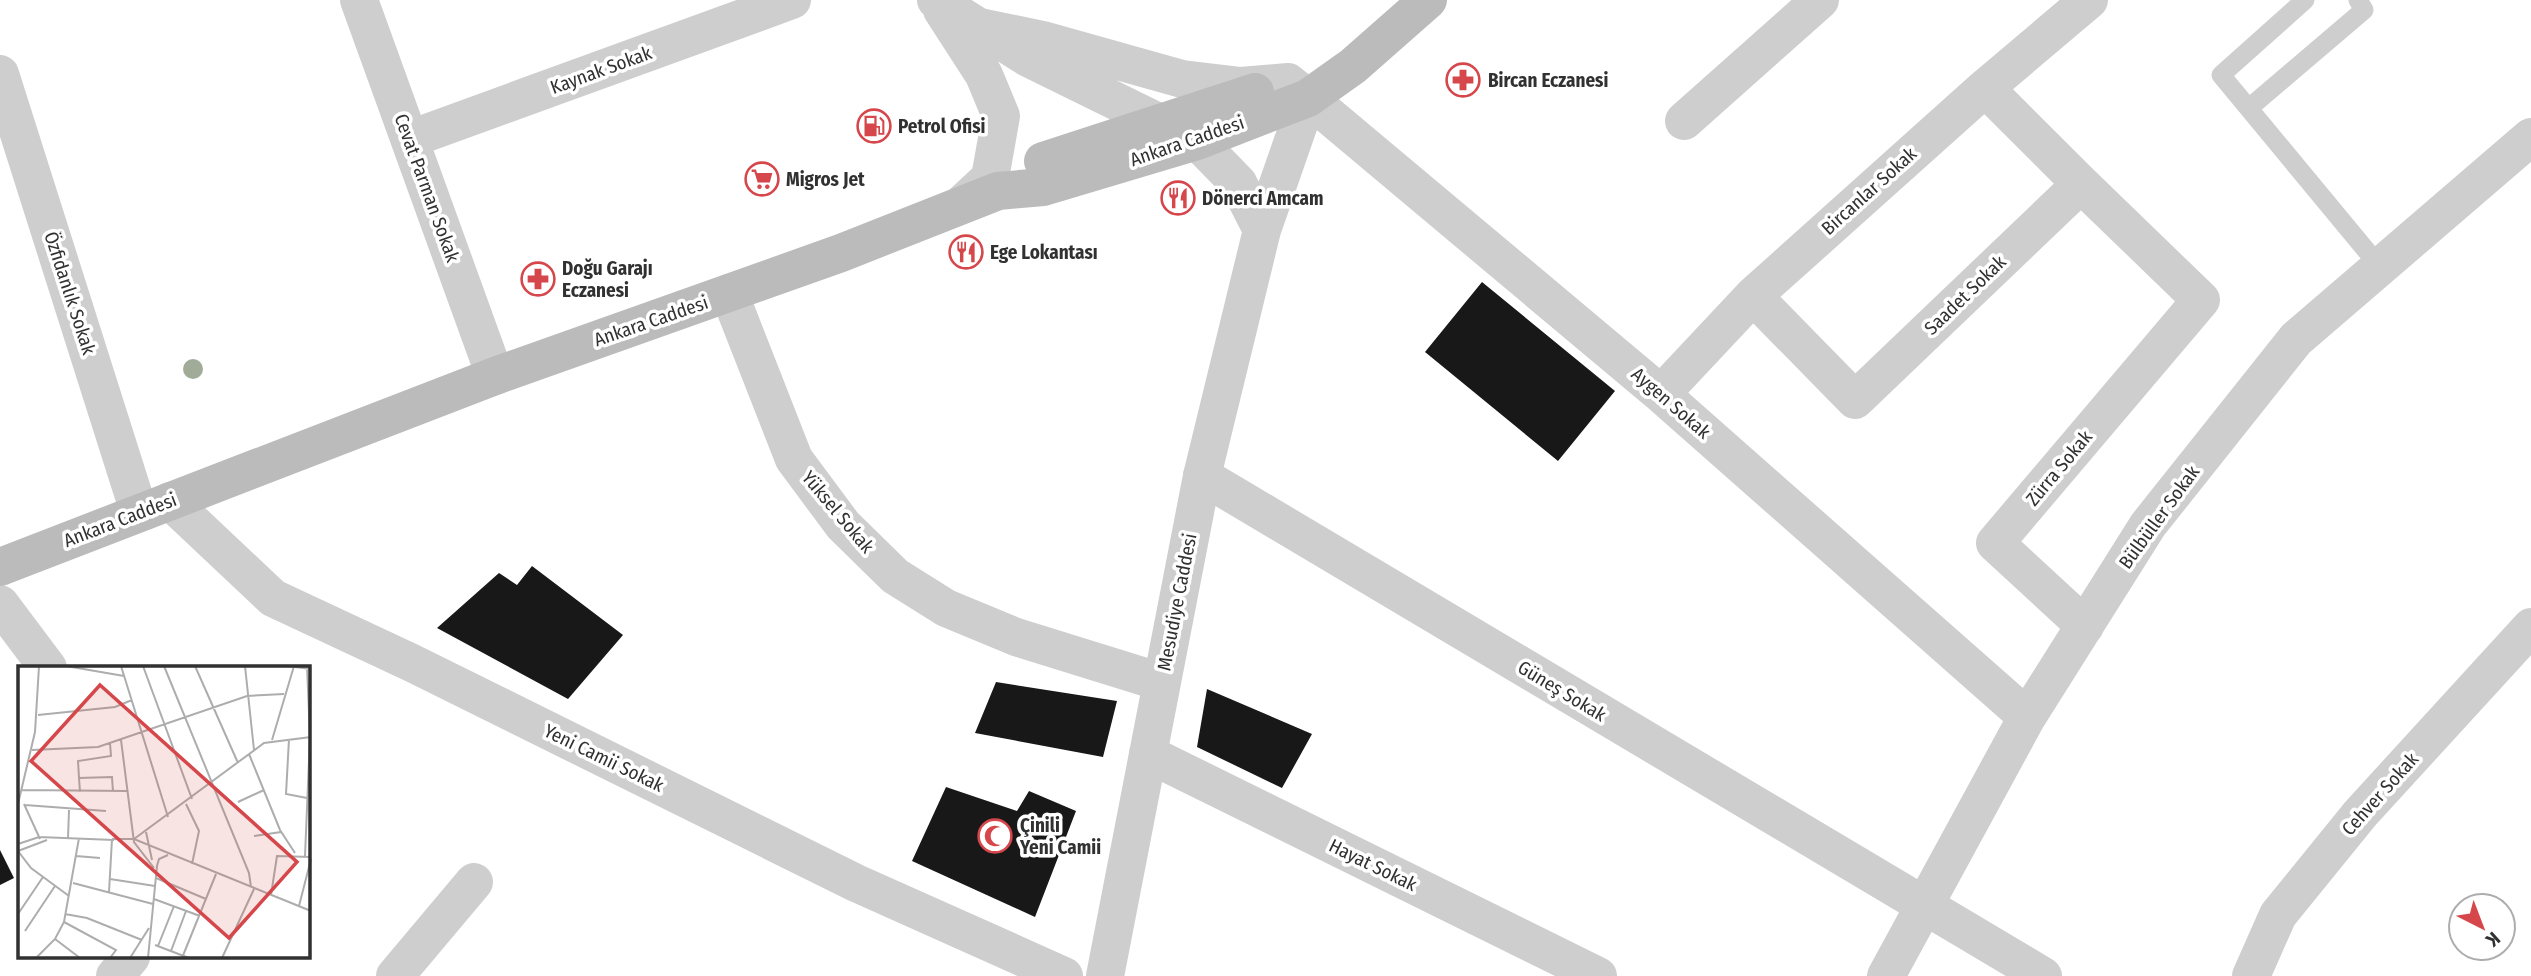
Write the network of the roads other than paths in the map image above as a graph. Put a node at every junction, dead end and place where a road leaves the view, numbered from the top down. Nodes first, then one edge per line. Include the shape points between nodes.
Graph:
1 (359, 0) edge
2 (792, 0) edge
3 (936, 0) edge
4 (1393, 0) edge
5 (1427, 0) edge
6 (1820, 0) edge
7 (2089, 0) edge
8 (2305, 0) edge
9 (2358, 0) edge
10 (980, 27) junction
11 (0, 74) edge
12 (1182, 79) junction
13 (1985, 88) junction
14 (1298, 90) junction
15 (2249, 108) junction
16 (1684, 121) dead end
17 (1159, 122) junction
18 (1202, 125) junction
19 (2531, 137) edge
20 (410, 139) junction
21 (2081, 184) junction
22 (998, 191) junction
23 (961, 205) junction
24 (1262, 230) junction
25 (2380, 267) junction
26 (729, 293) junction
27 (1753, 296) junction
28 (495, 376) junction
29 (1661, 394) junction
30 (1202, 475) junction
31 (155, 506) junction
32 (0, 567) edge
33 (0, 604) edge
34 (2085, 626) junction
35 (2531, 627) edge
36 (46, 666) edge
37 (1161, 682) junction
38 (2027, 717) junction
39 (1148, 754) junction
40 (474, 882) dead end
41 (1923, 907) junction
42 (130, 958) edge
43 (115, 976) edge
44 (395, 976) edge
45 (1063, 976) edge
46 (1105, 976) edge
47 (1598, 976) edge
48 (1885, 976) edge
49 (2043, 976) edge
50 (2251, 976) edge

1 - 20 street, Cevat Parman Sokak
2 - 20 street, Kaynak Sokak
3 - 10 street
3 - 23 street via 977,63 1001,116 990,178
4 - 14 main road
5 - 14 main road via 1353,66
6 - 16 street
7 - 13 street, Bircanlar Sokak
8 - 15 lane via 2221,75
9 - 15 lane via 2364,10
10 - 12 street
10 - 17 street via 1028,58
11 - 31 street, Özfidanlık Sokak
12 - 14 street
12 - 18 street
13 - 21 street
13 - 27 street, Bircanlar Sokak
14 - 18 main road, Ankara Caddesi
14 - 24 street, Mesudiye Caddesi
14 - 29 street, Aygen Sokak
15 - 25 lane
17 - 18 street
17 - 22 main road via 1037,164
18 - 22 main road, Ankara Caddesi via 1043,187
18 - 24 street
19 - 25 street, Bülbüller Sokak
20 - 28 street, Cevat Parman Sokak
21 - 27 street, Saadet Sokak via 1855,400
21 - 34 street, Zürra Sokak via 2201,300 1995,543
22 - 23 main road, Ankara Caddesi
23 - 26 main road, Ankara Caddesi
24 - 30 street, Mesudiye Caddesi
25 - 34 street, Bülbüller Sokak via 2296,339 2148,525
26 - 28 main road, Ankara Caddesi
26 - 37 street, Yüksel Sokak via 794,459 843,525 895,576 946,608 1016,637
27 - 29 street, Bircanlar Sokak
28 - 31 main road, Ankara Caddesi
29 - 38 street, Aygen Sokak
30 - 37 street, Mesudiye Caddesi
30 - 41 street, Güneş Sokak
31 - 32 main road, Ankara Caddesi
31 - 45 street, Yeni Camii Sokak via 273,598 856,883
33 - 36 street
34 - 38 street, Bülbüller Sokak
35 - 50 street, Cehver Sokak via 2360,814 2278,915
37 - 39 street, Mesudiye Caddesi
38 - 41 street, Bülbüller Sokak
39 - 46 street, Mesudiye Caddesi
39 - 47 street, Hayat Sokak
40 - 44 street
41 - 48 street, Bülbüller Sokak
41 - 49 street, Güneş Sokak
42 - 43 street

